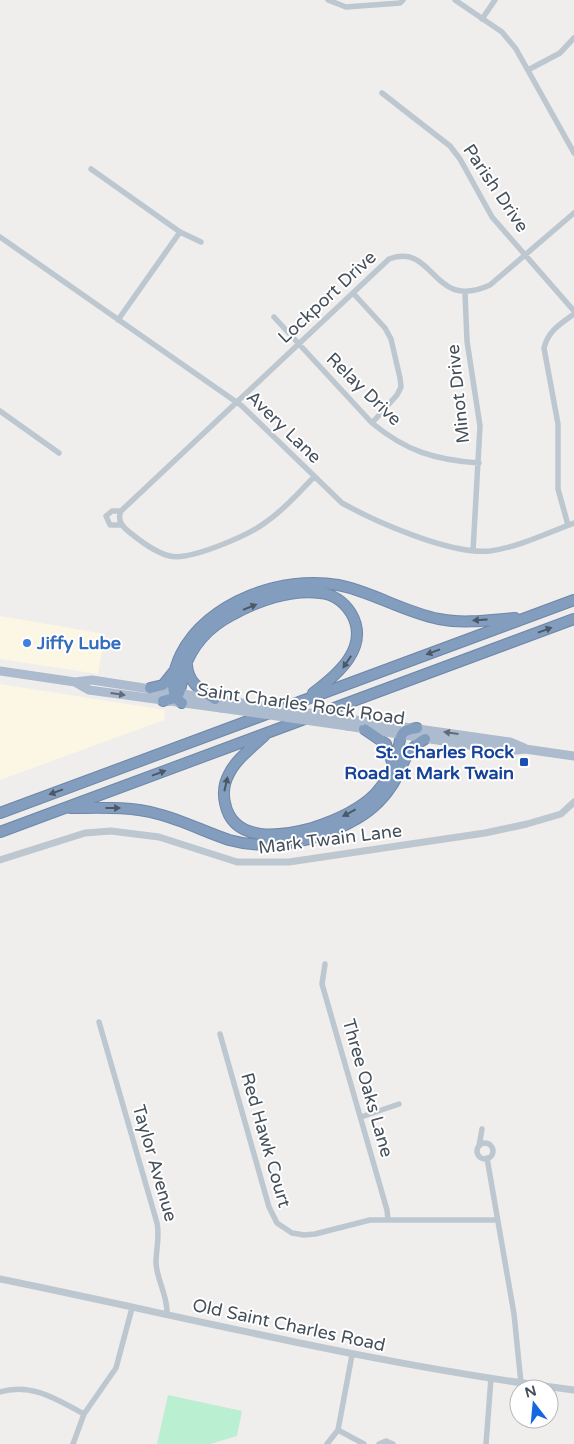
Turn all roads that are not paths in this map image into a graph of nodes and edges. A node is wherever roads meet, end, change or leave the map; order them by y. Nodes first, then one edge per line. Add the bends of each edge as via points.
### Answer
1 (328, 0) edge
2 (403, 0) edge
3 (455, 0) edge
4 (495, 0) edge
5 (482, 19) junction
6 (574, 38) edge
7 (528, 70) junction
8 (382, 93) dead end
9 (574, 153) edge
10 (91, 169) dead end
11 (574, 214) edge
12 (180, 232) junction
13 (0, 237) edge
14 (201, 242) dead end
15 (525, 256) junction
16 (465, 293) junction
17 (353, 294) junction
18 (574, 312) edge
19 (274, 317) dead end
20 (118, 320) junction
21 (297, 343) junction
22 (236, 402) junction
23 (0, 411) edge
24 (372, 423) junction
25 (59, 453) dead end
26 (479, 463) junction
27 (314, 477) junction
28 (121, 511) junction
29 (571, 524) edge
30 (122, 525) junction
31 (473, 551) junction
32 (574, 600) edge
33 (528, 617) junction
34 (574, 619) edge
35 (187, 662) junction
36 (176, 669) junction
37 (0, 671) edge
38 (75, 682) junction
39 (150, 688) junction
40 (177, 696) junction
41 (215, 699) junction
42 (303, 700) junction
43 (163, 701) joint
44 (363, 725) junction
45 (417, 728) joint
46 (403, 732) junction
47 (268, 733) junction
48 (425, 739) junction
49 (524, 749) junction
50 (574, 756) edge
51 (404, 759) junction
52 (393, 766) junction
53 (574, 802) edge
54 (64, 808) junction
55 (0, 813) edge
56 (0, 832) edge
57 (0, 860) edge
58 (325, 964) dead end
59 (99, 1022) dead end
60 (220, 1034) dead end
61 (399, 1104) dead end
62 (361, 1117) junction
63 (487, 1143) junction
64 (479, 1146) junction
65 (487, 1158) junction
66 (388, 1220) junction
67 (497, 1220) junction
68 (0, 1279) edge
69 (132, 1308) junction
70 (166, 1314) junction
71 (352, 1355) junction
72 (491, 1378) junction
73 (521, 1379) edge
74 (509, 1381) edge
75 (559, 1388) edge
76 (574, 1390) edge
77 (0, 1392) edge
78 (84, 1414) junction
79 (338, 1430) junction
80 (73, 1444) edge
81 (327, 1444) edge
82 (364, 1444) edge
83 (378, 1444) edge
84 (393, 1444) edge
85 (486, 1444) edge

1 - 2 street via 346,7 400,3
3 - 5 street
4 - 5 street
5 - 7 street via 502,32
6 - 7 street via 560,54
7 - 9 street
8 - 15 street, Parish Drive via 450,146 492,217
10 - 12 street
11 - 15 street
12 - 14 street
12 - 20 street
13 - 20 street, Avery Lane
15 - 16 street via 490,285
15 - 18 street, Parish Drive
16 - 17 street, Lockport Drive via 451,288 419,260 400,256 389,259
16 - 26 street, Minot Drive via 467,341 480,426
17 - 21 street, Lockport Drive
17 - 24 street via 385,328 400,378 401,387 397,395
18 - 29 street via 553,329 544,348 558,424 558,489
19 - 21 street, Relay Drive
20 - 22 street, Avery Lane
21 - 22 street, Lockport Drive
21 - 24 street, Relay Drive
22 - 27 street, Avery Lane
22 - 28 street, Lockport Drive
23 - 25 street
24 - 26 street, Relay Drive via 389,437 414,450 445,460
26 - 31 street, Minot Drive
27 - 30 street via 266,522 183,557 158,552
27 - 31 street, Avery Lane via 342,503 362,514 425,538
28 - 30 street via 119,519
28 - 30 street, Lockport Drive via 112,510 106,516 110,525
29 - 31 street, Avery Lane via 512,546
32 - 33 highway
33 -> 36 highway via 442,620 340,586 294,585 248,598 208,619 185,646
33 -> 42 highway
47 -> 34 highway
35 - 40 highway
35 - 41 highway via 192,682
35 -> 42 highway via 208,630 232,615 282,596 328,594 342,603 353,617 356,644 342,668
36 - 39 highway via 167,682
36 - 40 highway
37 - 38 main road, Saint Charles Rock Road
38 - 39 main road, Saint Charles Rock Road via 92,680
38 -> 43 main road, Saint Charles Rock Road via 89,690
39 - 40 main road, Saint Charles Rock Road
40 - 41 main road, Saint Charles Rock Road
40 - 43 highway
40 - 44 main road, Saint Charles Rock Road, bridge via 221,708 347,726
41 - 44 main road, Saint Charles Rock Road, bridge
42 -> 55 highway
44 - 46 main road, Saint Charles Rock Road
44 - 52 highway via 386,744
45 - 46 highway
49 -> 45 main road, Saint Charles Rock Road via 510,742
46 - 48 main road, Saint Charles Rock Road
46 - 51 highway
46 - 52 highway
52 -> 47 highway via 374,795 344,815 293,832 267,835 248,832 232,820 226,809 225,784 235,764
54 -> 47 highway
48 - 49 main road, Saint Charles Rock Road via 508,751
48 - 51 highway
49 - 50 main road, Saint Charles Rock Road
54 -> 51 highway via 138,810 244,843 278,844 323,834 364,814 391,787
53 - 57 street, Mark Twain Lane via 561,814 485,833 289,862 237,862 159,837 111,831 85,833
54 - 56 highway
58 - 62 street, Three Oaks Lane via 322,984
59 - 70 street, Taylor Avenue via 157,1223 156,1262 167,1305
60 - 66 street, Red Hawk Court via 273,1219 292,1233 304,1235 370,1220
61 - 62 street
62 - 66 street, Three Oaks Lane
63 - 64 street
63 - 64 street via 482,1129
63 - 65 street via 493,1149
64 - 65 street via 479,1155
65 - 67 street
66 - 67 street
67 - 73 street via 514,1314
68 - 69 street, Old Saint Charles Road
69 - 70 street, Old Saint Charles Road
69 - 78 street via 116,1368
70 - 71 street, Old Saint Charles Road
71 - 72 street, Old Saint Charles Road
71 - 79 street
72 - 74 street, Old Saint Charles Road
72 - 85 street
75 - 76 street, Old Saint Charles Road
77 - 78 street via 38,1391
78 - 80 street
79 - 81 street
79 - 82 street
83 - 84 street via 386,1441

